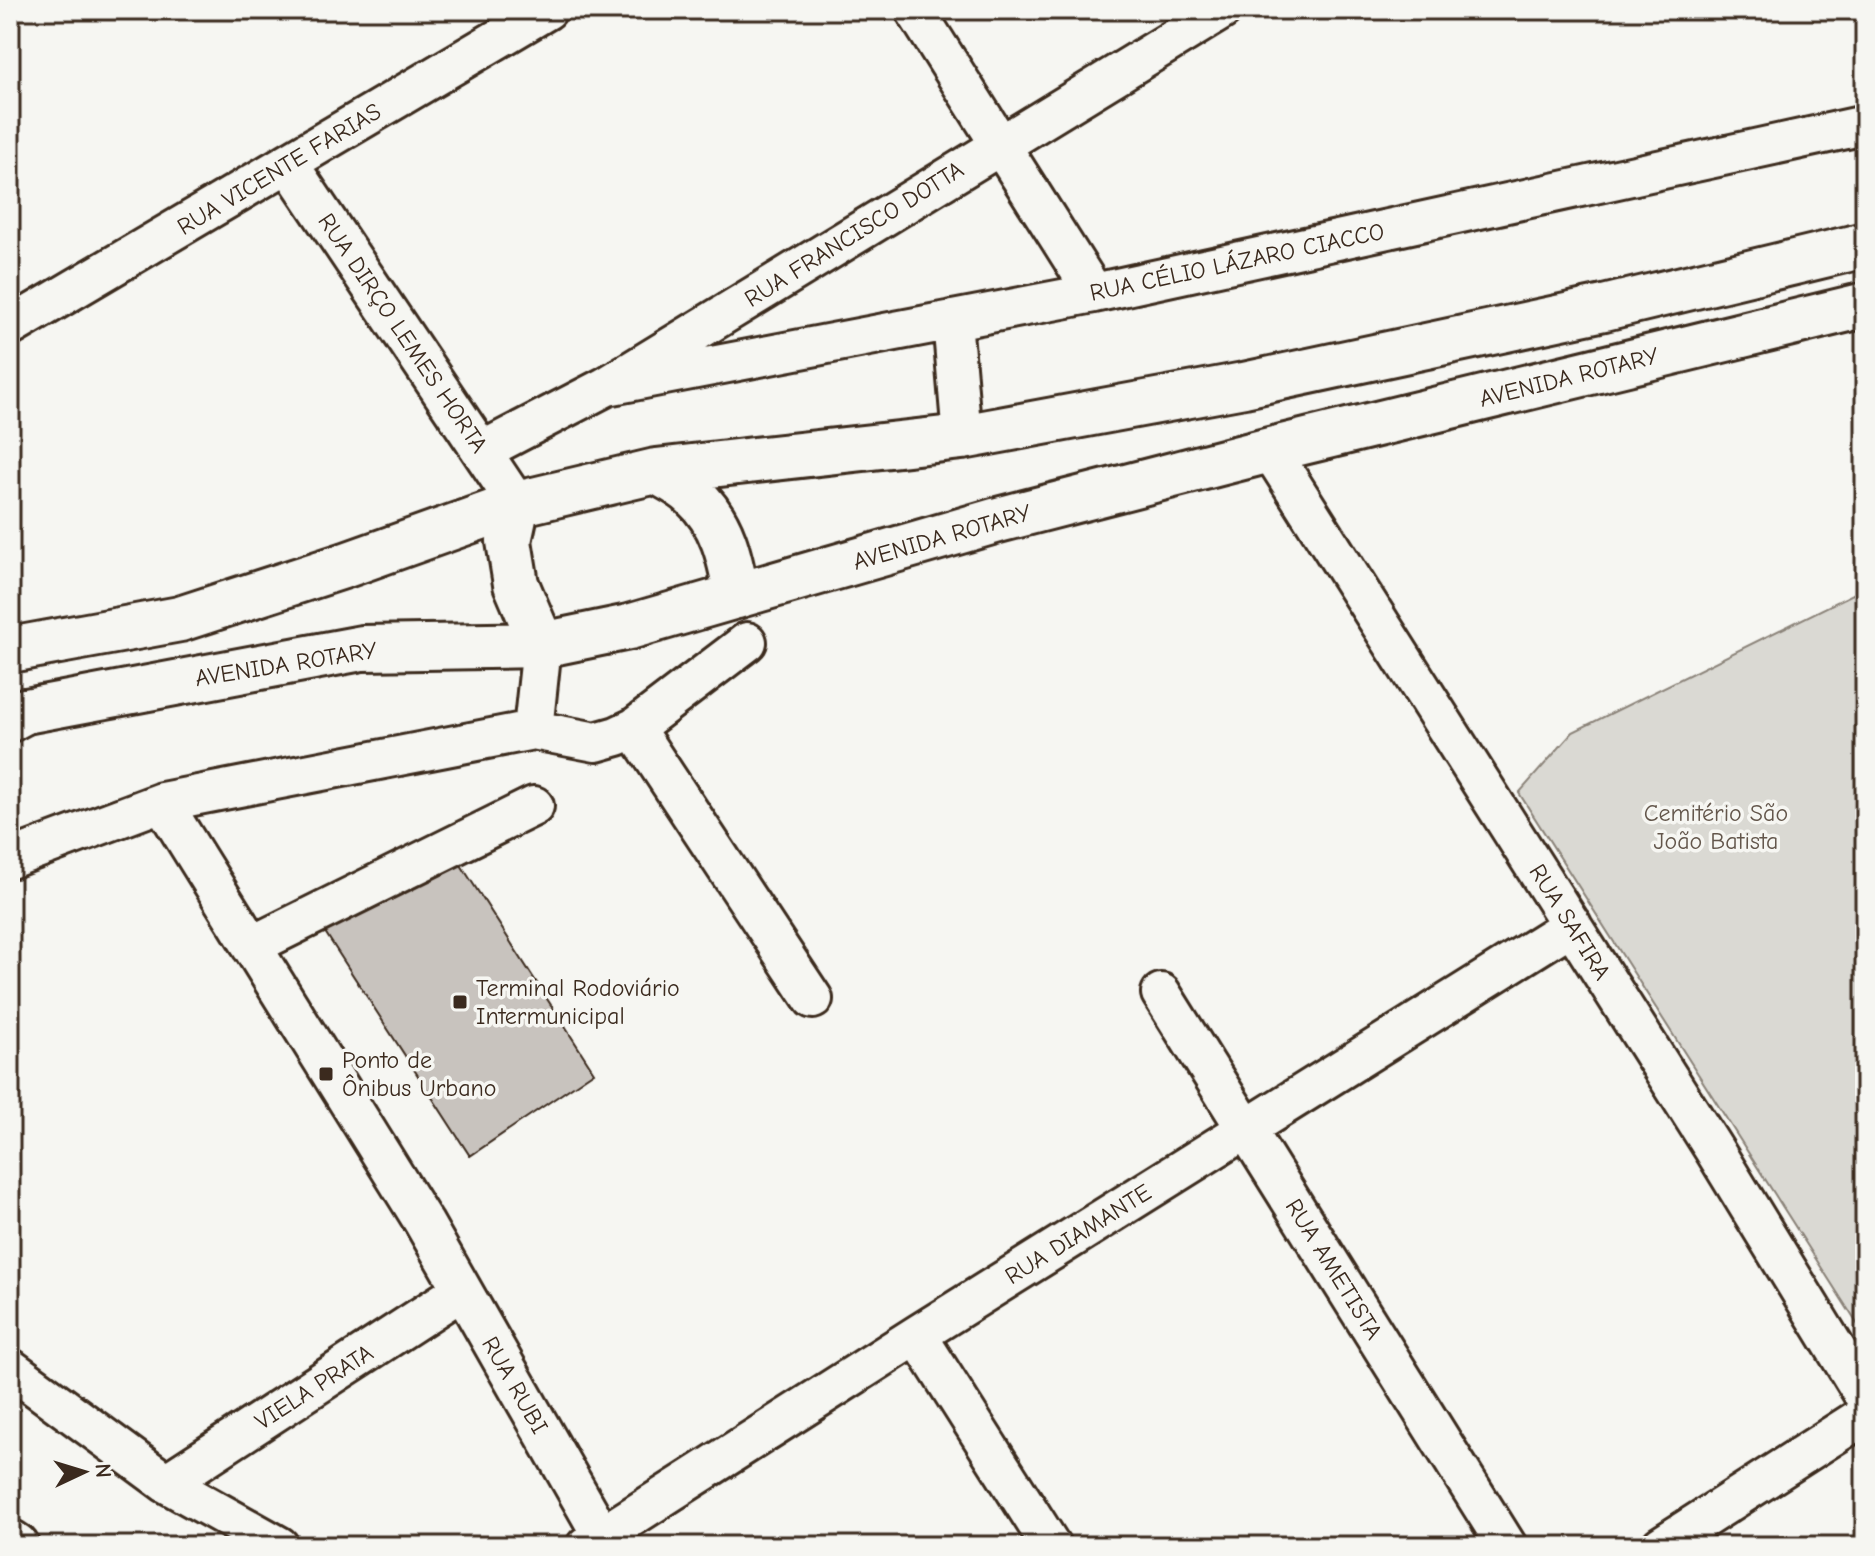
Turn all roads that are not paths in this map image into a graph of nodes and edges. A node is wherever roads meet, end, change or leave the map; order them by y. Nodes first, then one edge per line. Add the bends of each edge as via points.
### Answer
1 (547, 10) edge
2 (915, 10) edge
3 (1222, 10) edge
4 (1865, 125) edge
5 (1001, 144) junction
6 (288, 163) junction
7 (1865, 245) edge
8 (1094, 293) junction
9 (1865, 305) edge
10 (952, 320) junction
11 (10, 327) edge
12 (607, 386) junction
13 (962, 437) junction
14 (1270, 450) junction
15 (482, 451) junction
16 (656, 471) junction
17 (517, 504) junction
18 (737, 596) junction
19 (747, 642) dead end
20 (542, 645) junction
21 (10, 650) edge
22 (15, 715) edge
23 (634, 728) junction
24 (533, 730) junction
25 (162, 802) junction
26 (534, 806) dead end
27 (10, 859) edge
28 (1572, 925) junction
29 (251, 946) junction
30 (1161, 993) dead end
31 (813, 999) dead end
32 (1246, 1129) junction
33 (461, 1291) junction
34 (917, 1335) junction
35 (10, 1368) edge
36 (1865, 1397) edge
37 (1865, 1415) edge
38 (166, 1483) junction
39 (10, 1542) edge
40 (599, 1543) edge
41 (16, 1546) edge
42 (279, 1546) edge
43 (1051, 1546) edge
44 (1507, 1546) edge
45 (1661, 1546) edge

1 - 6 street, RUA VICENTE FARIAS
2 - 5 street
3 - 5 street, RUA FRANCISCO DOTTA
4 - 8 street, RUA CÉLIO LÁZARO CIACCO
5 - 8 street
5 - 12 street, RUA FRANCISCO DOTTA
6 - 11 street, RUA VICENTE FARIAS
6 - 15 street, RUA DIRÇO LEMES HORTA
7 - 13 main road via 1604,308 1244,385
8 - 10 street, RUA CÉLIO LÁZARO CIACCO
9 - 14 main road, AVENIDA ROTARY
10 - 12 street, RUA CÉLIO LÁZARO CIACCO
10 - 13 street
12 - 15 street, RUA FRANCISCO DOTTA
13 - 16 main road
14 - 18 main road, AVENIDA ROTARY via 998,520
14 - 28 street, RUA SAFIRA
15 - 17 street, RUA DIRÇO LEMES HORTA
16 - 17 main road
16 - 18 main road via 692,493 716,522
17 - 20 main road via 509,541 516,584
17 - 21 main road via 180,619
18 - 20 main road, AVENIDA ROTARY
19 - 23 street
20 - 22 main road, AVENIDA ROTARY via 362,648
20 - 24 street
23 - 24 street via 596,742
23 - 31 street
24 - 25 street
25 - 27 street
25 - 29 street, RUA RUBI
26 - 29 street
28 - 32 street, RUA DIAMANTE
28 - 36 street, RUA SAFIRA
29 - 33 street, RUA RUBI
30 - 32 street, RUA AMETISTA
32 - 34 street, RUA DIAMANTE
32 - 44 street, RUA AMETISTA
33 - 38 street, VIELA PRATA
33 - 40 street, RUA RUBI
34 - 40 street, RUA DIAMANTE
34 - 43 street
35 - 38 street
37 - 45 street
38 - 42 street
39 - 41 main road

